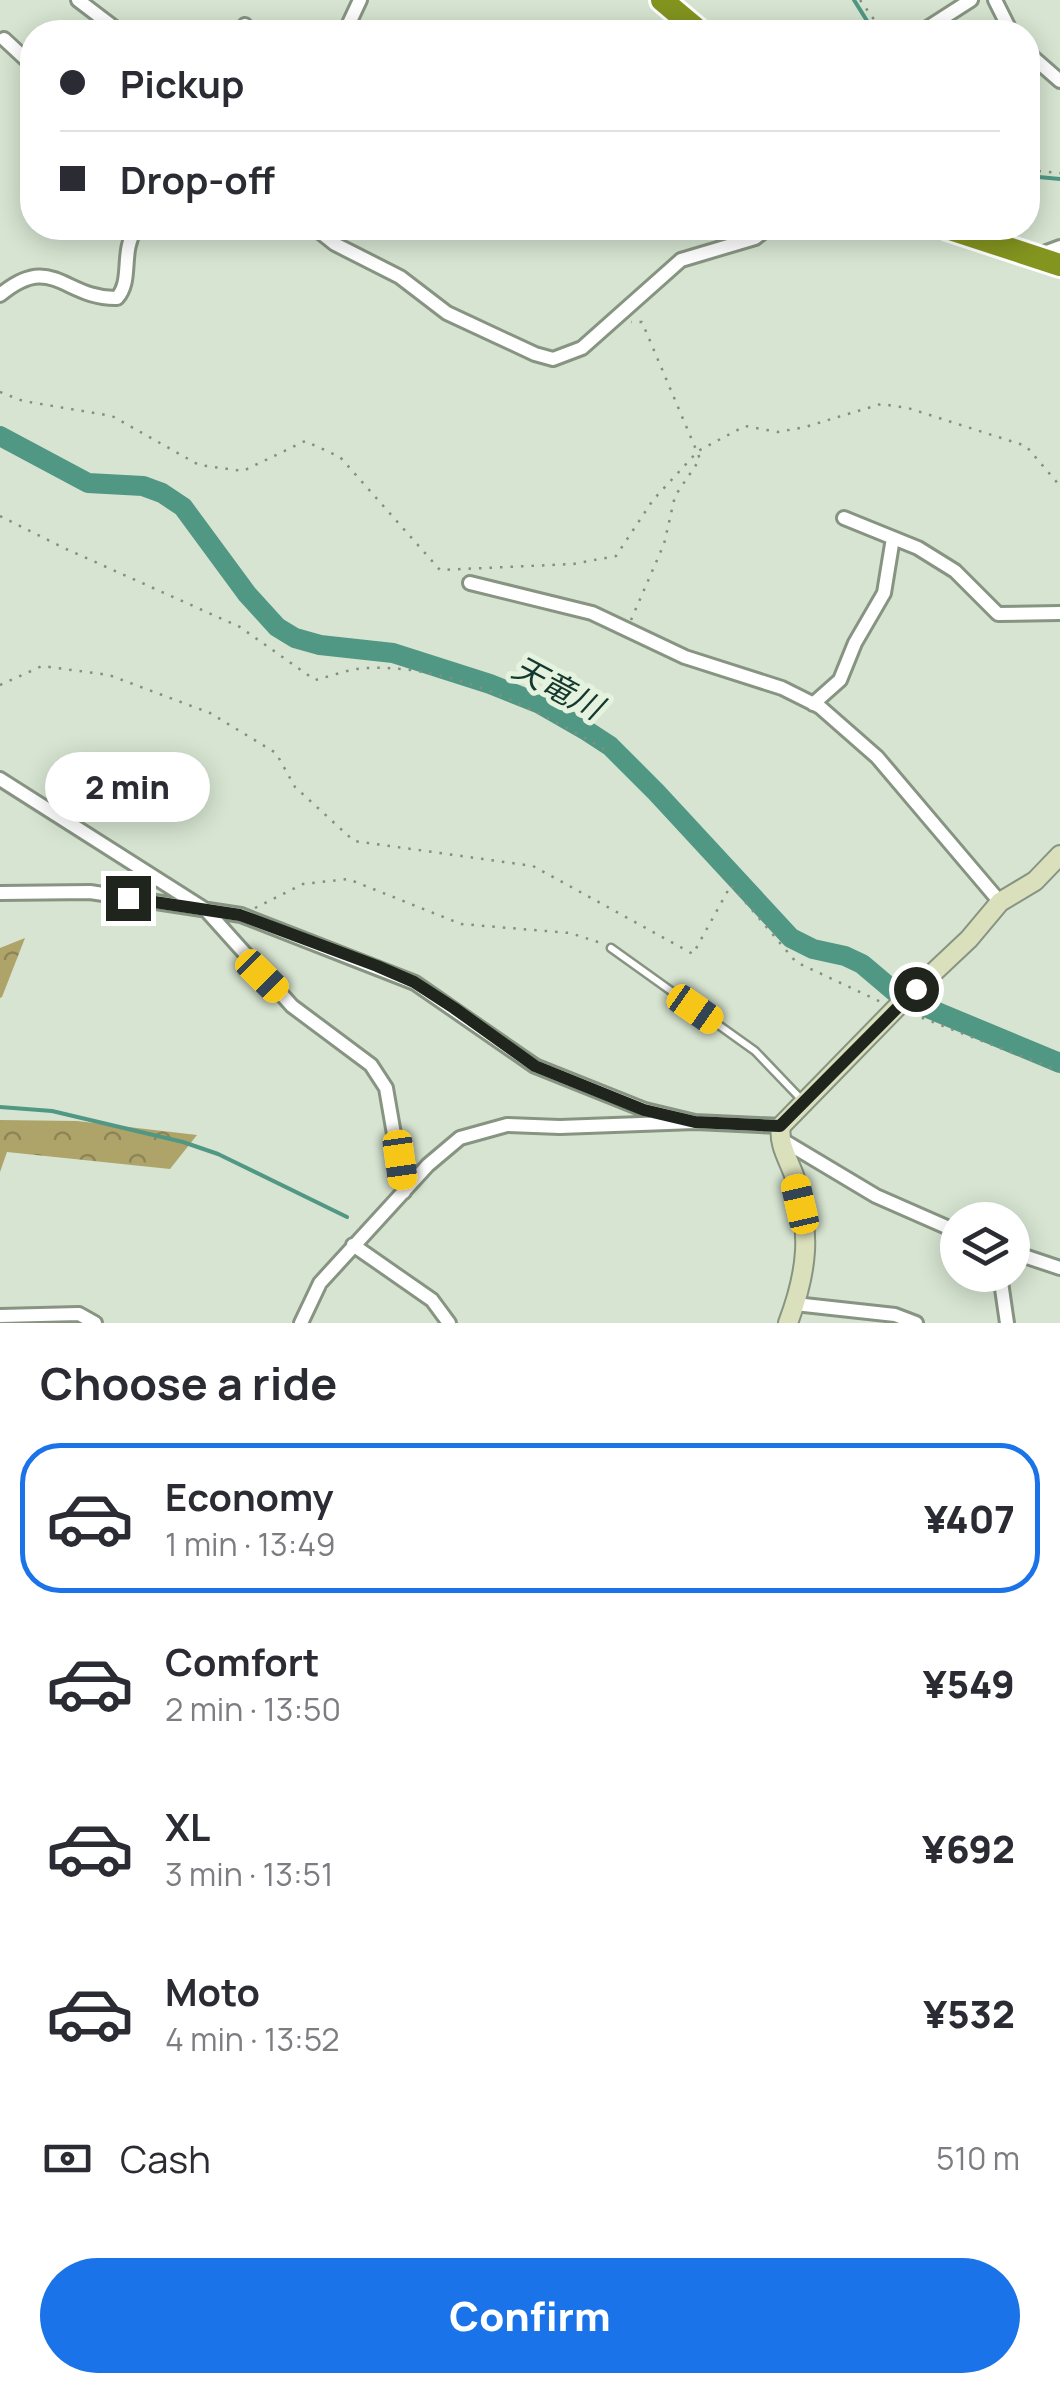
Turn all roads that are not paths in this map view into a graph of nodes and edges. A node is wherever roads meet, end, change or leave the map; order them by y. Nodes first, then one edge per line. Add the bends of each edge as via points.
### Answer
1 (78, 0) edge
2 (662, 0) edge
3 (971, 0) edge
4 (104, 20) edge
5 (686, 20) edge
6 (940, 20) edge
7 (4, 38) dead end
8 (20, 53) edge
9 (130, 240) edge
10 (332, 240) edge
11 (748, 240) edge
12 (985, 240) edge
13 (1060, 246) edge
14 (1036, 256) junction
15 (1060, 265) edge
16 (0, 295) edge
17 (844, 518) dead end
18 (894, 538) junction
19 (470, 584) dead end
20 (1060, 612) edge
21 (813, 704) junction
22 (0, 779) edge
23 (1060, 855) edge
24 (0, 893) edge
25 (1000, 902) junction
26 (206, 910) junction
27 (610, 948) road end
28 (804, 1102) junction
29 (695, 1122) junction
30 (780, 1132) junction
31 (404, 1192) junction
32 (940, 1224) edge
33 (352, 1245) junction
34 (1030, 1258) edge
35 (1060, 1268) edge
36 (1002, 1292) edge
37 (795, 1304) junction
38 (0, 1316) edge
39 (95, 1323) edge
40 (301, 1323) edge
41 (449, 1323) edge
42 (788, 1323) edge
43 (916, 1323) edge
44 (1007, 1323) edge

1 - 4 street
2 - 5 highway
3 - 6 street
7 - 8 street
9 - 16 street via 126,282 116,298 38,275
10 - 11 street via 400,277 447,313 553,358 582,348 681,260
12 - 14 highway
13 - 14 street
14 - 15 highway
17 - 18 street
18 - 20 street via 954,571 998,614
18 - 21 street via 884,593 840,680
19 - 21 street via 592,612
21 - 25 street via 878,757
22 - 26 street
23 - 25 street via 1035,881
24 - 26 street via 90,892
25 - 28 street
26 - 29 street via 240,915 414,982 535,1066 644,1110
26 - 31 street via 292,1006 371,1065 386,1088
27 - 28 lane via 755,1051
28 - 30 street
29 - 30 street
29 - 31 street via 507,1125 460,1138
30 - 32 street via 876,1196
30 - 37 street via 806,1230 806,1266
31 - 33 street
33 - 40 street via 320,1283
33 - 41 street via 432,1300
34 - 35 street
36 - 44 street
37 - 42 street
37 - 43 street
38 - 39 street via 79,1314

